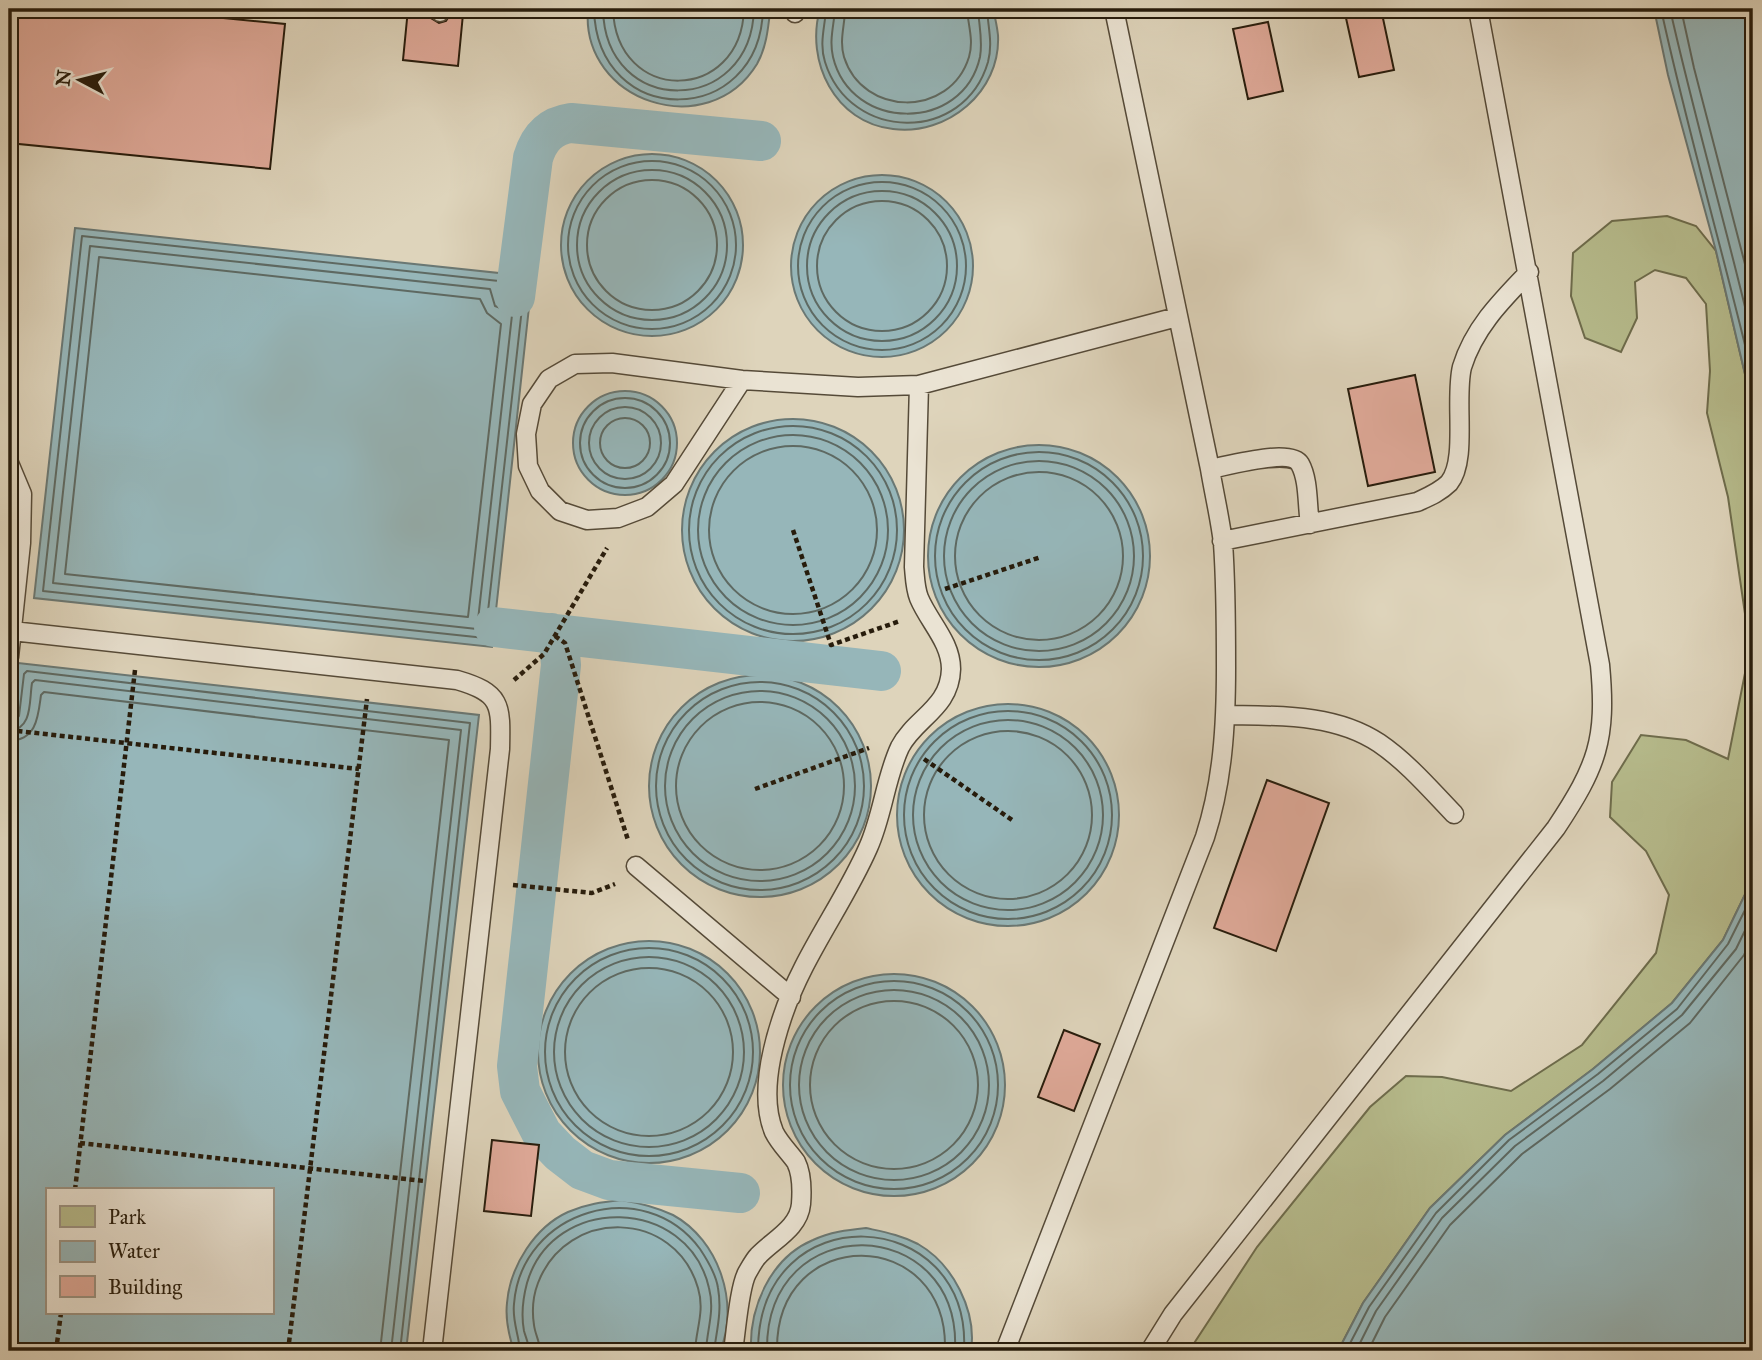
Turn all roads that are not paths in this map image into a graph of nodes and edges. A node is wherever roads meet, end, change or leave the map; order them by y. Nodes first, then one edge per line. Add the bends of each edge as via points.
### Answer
1 (1114, 9) edge
2 (1478, 9) edge
3 (1529, 272) junction
4 (1177, 317) junction
5 (743, 380) junction
6 (919, 385) junction
7 (9, 463) edge
8 (1210, 469) junction
9 (1310, 524) junction
10 (1222, 541) junction
11 (12, 631) junction
12 (9, 657) edge
13 (1226, 715) junction
14 (1454, 814) dead end
15 (640, 870) road end
16 (791, 997) junction
17 (432, 1351) edge
18 (733, 1351) edge
19 (1005, 1351) edge
20 (1150, 1351) edge

1 - 4 lane
2 - 3 lane
3 - 9 lane via 1492,310 1462,369 1457,467 1450,482 1417,502
3 - 20 lane via 1600,665 1602,726 1596,757 1583,788 1556,828 1173,1314
4 - 6 lane
4 - 8 lane
5 - 5 lane via 612,363 575,364 549,379 532,404 526,434 528,466 540,491 560,511 587,520 648,507 674,484
5 - 6 lane via 858,387
6 - 16 lane via 914,566 918,594 948,650 951,670 934,711 902,743 869,847
7 - 11 lane via 22,494
8 - 9 lane via 1291,457 1303,472
8 - 10 lane
9 - 10 lane
10 - 13 lane
11 - 12 lane
11 - 17 lane via 457,680 481,687 494,697 501,719 500,749
13 - 14 lane via 1293,716 1346,727 1379,743
13 - 19 lane via 1216,805 1205,837
15 - 16 lane
16 - 18 lane via 769,1071 769,1105 774,1130 796,1163 802,1184 801,1208 745,1276

